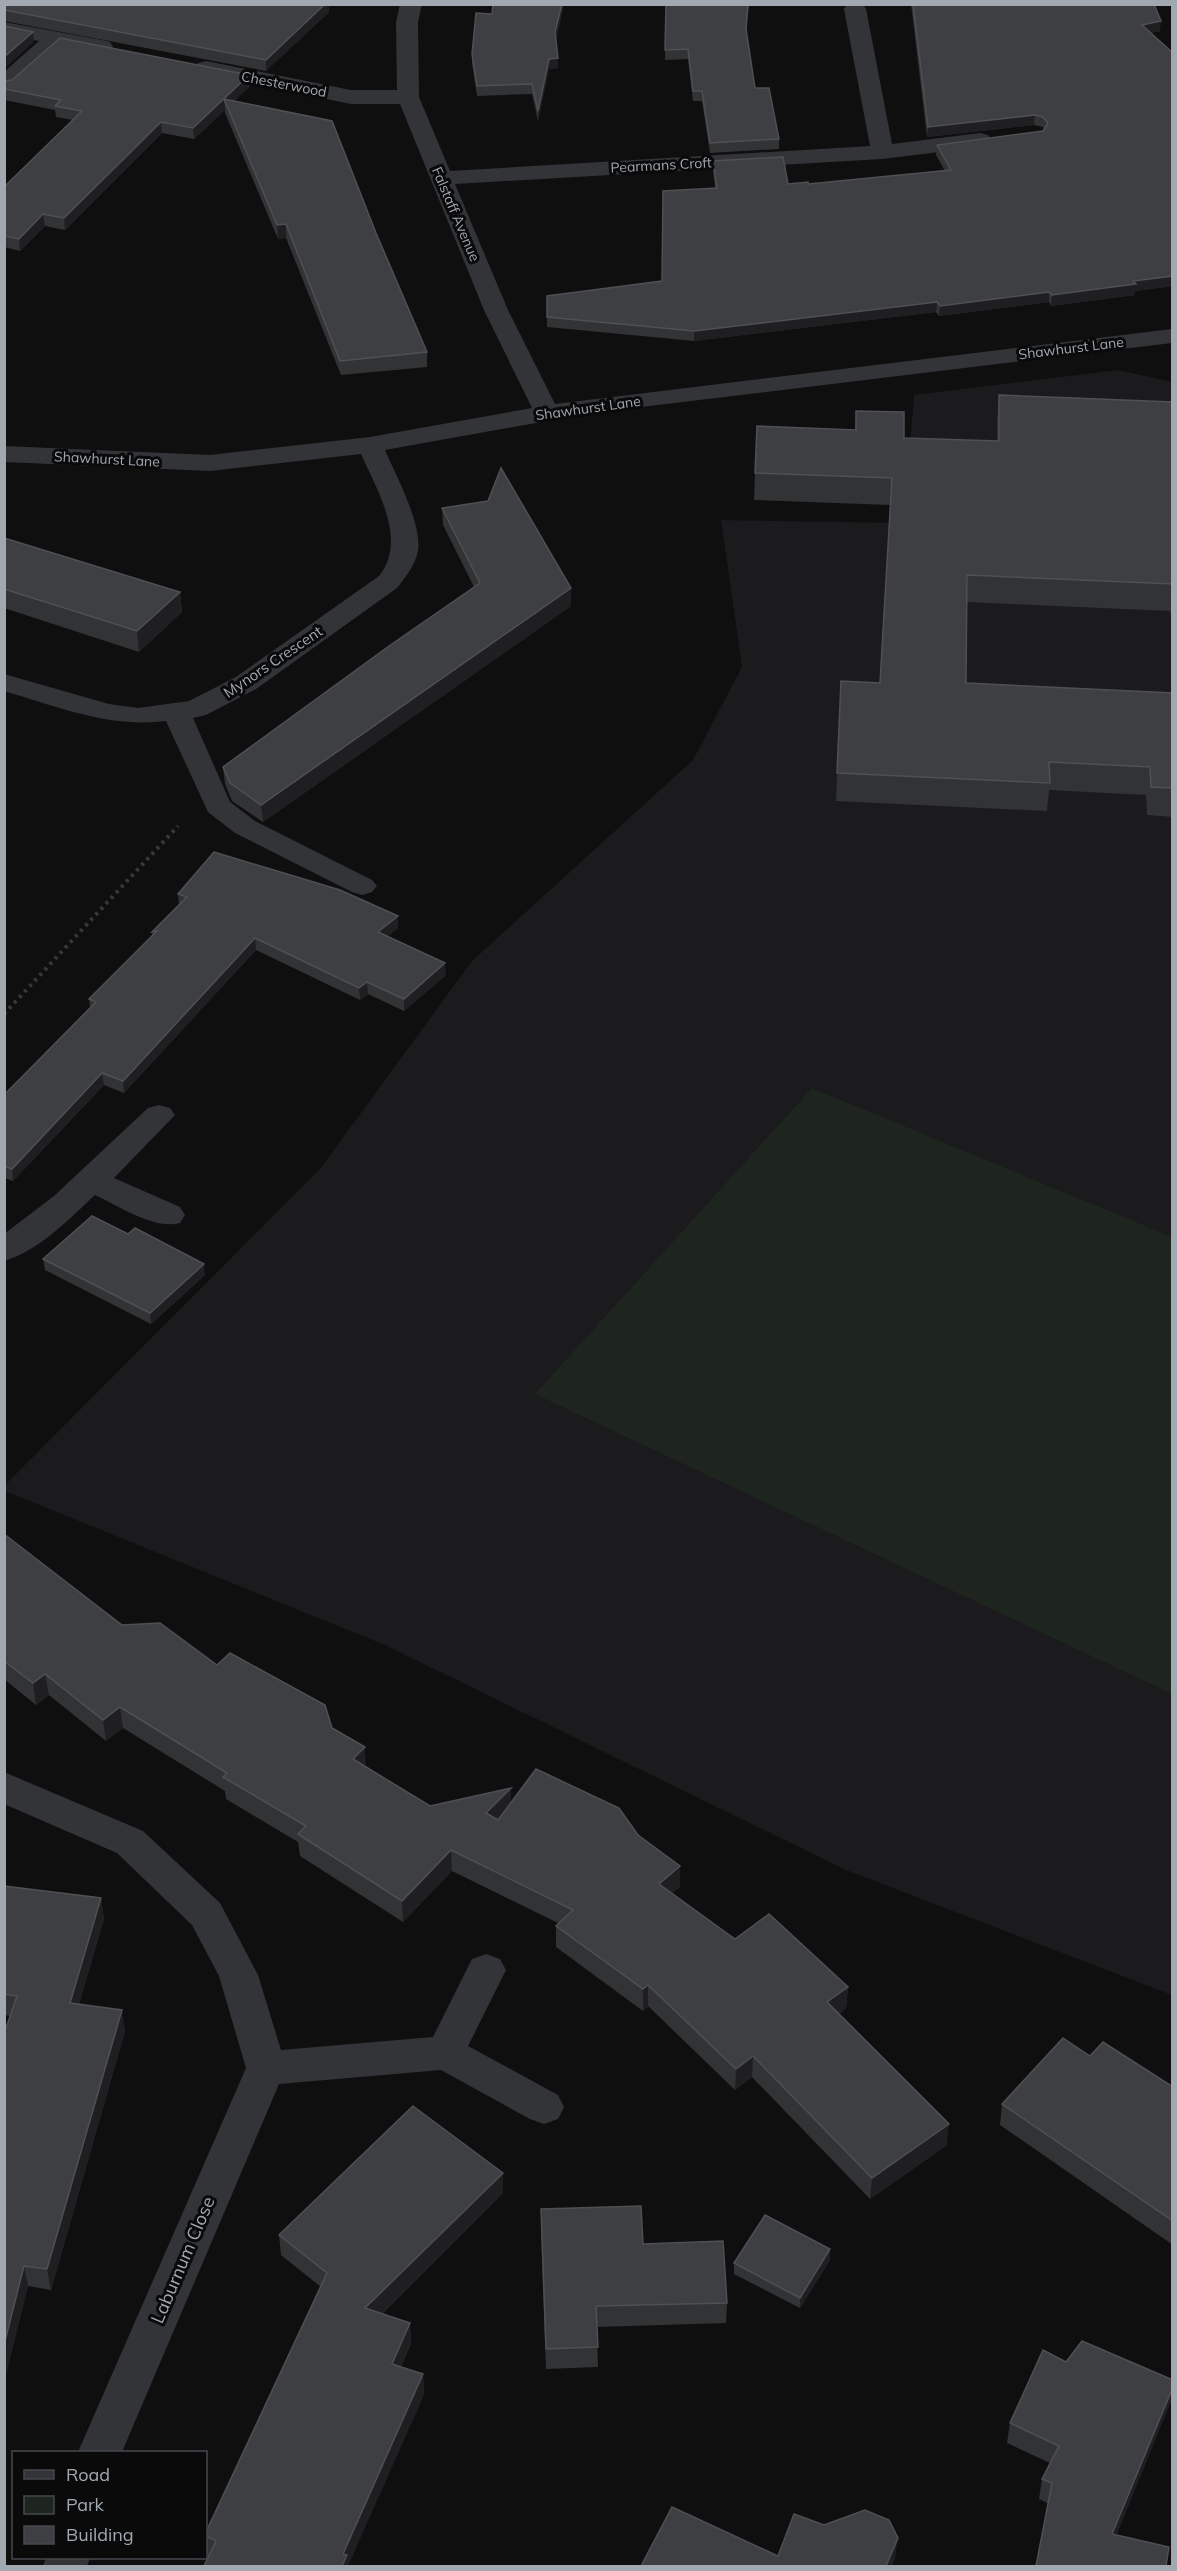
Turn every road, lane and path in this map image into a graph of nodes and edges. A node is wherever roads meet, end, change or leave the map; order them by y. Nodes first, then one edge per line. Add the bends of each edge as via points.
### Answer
1 (411, 4) edge
2 (855, 9) dead end
3 (4, 28) edge
4 (56, 38) junction
5 (123, 51) edge
6 (190, 65) edge
7 (4, 84) edge
8 (408, 97) junction
9 (998, 138) edge
10 (882, 152) junction
11 (440, 178) junction
12 (1173, 336) edge
13 (1127, 342) junction
14 (1173, 360) edge
15 (547, 413) junction
16 (370, 445) junction
17 (4, 454) edge
18 (4, 682) edge
19 (176, 712) junction
20 (179, 824) dead end
21 (362, 886) dead end
22 (4, 1014) edge
23 (159, 1114) dead end
24 (91, 1181) junction
25 (168, 1215) dead end
26 (4, 1250) edge
27 (4, 1787) edge
28 (486, 1970) dead end
29 (445, 2053) junction
30 (266, 2068) junction
31 (544, 2107) dead end
32 (100, 2451) edge

1 - 8 street, Falstaff Avenue via 407,22
2 - 10 street
3 - 4 street
4 - 5 street
4 - 7 street
6 - 8 street, Chesterwood via 351,97
8 - 11 street, Falstaff Avenue
9 - 10 street, Pearmans Croft
10 - 11 street, Pearmans Croft
11 - 15 street, Falstaff Avenue via 496,310
12 - 13 street, Shawhurst Lane
13 - 14 street
13 - 15 street, Shawhurst Lane
15 - 16 street, Shawhurst Lane
16 - 17 street, Shawhurst Lane via 210,463
16 - 19 street, Mynors Crescent via 406,547 400,566 388,582 246,683 213,702
18 - 19 street, Mynors Crescent via 106,712 138,716
19 - 21 street via 218,806 245,827
20 - 22 path
23 - 24 street
24 - 25 street
24 - 26 street
27 - 30 street via 130,1842 206,1914 238,1975
28 - 29 street
29 - 30 street
29 - 31 street
30 - 32 street, Laburnum Close

